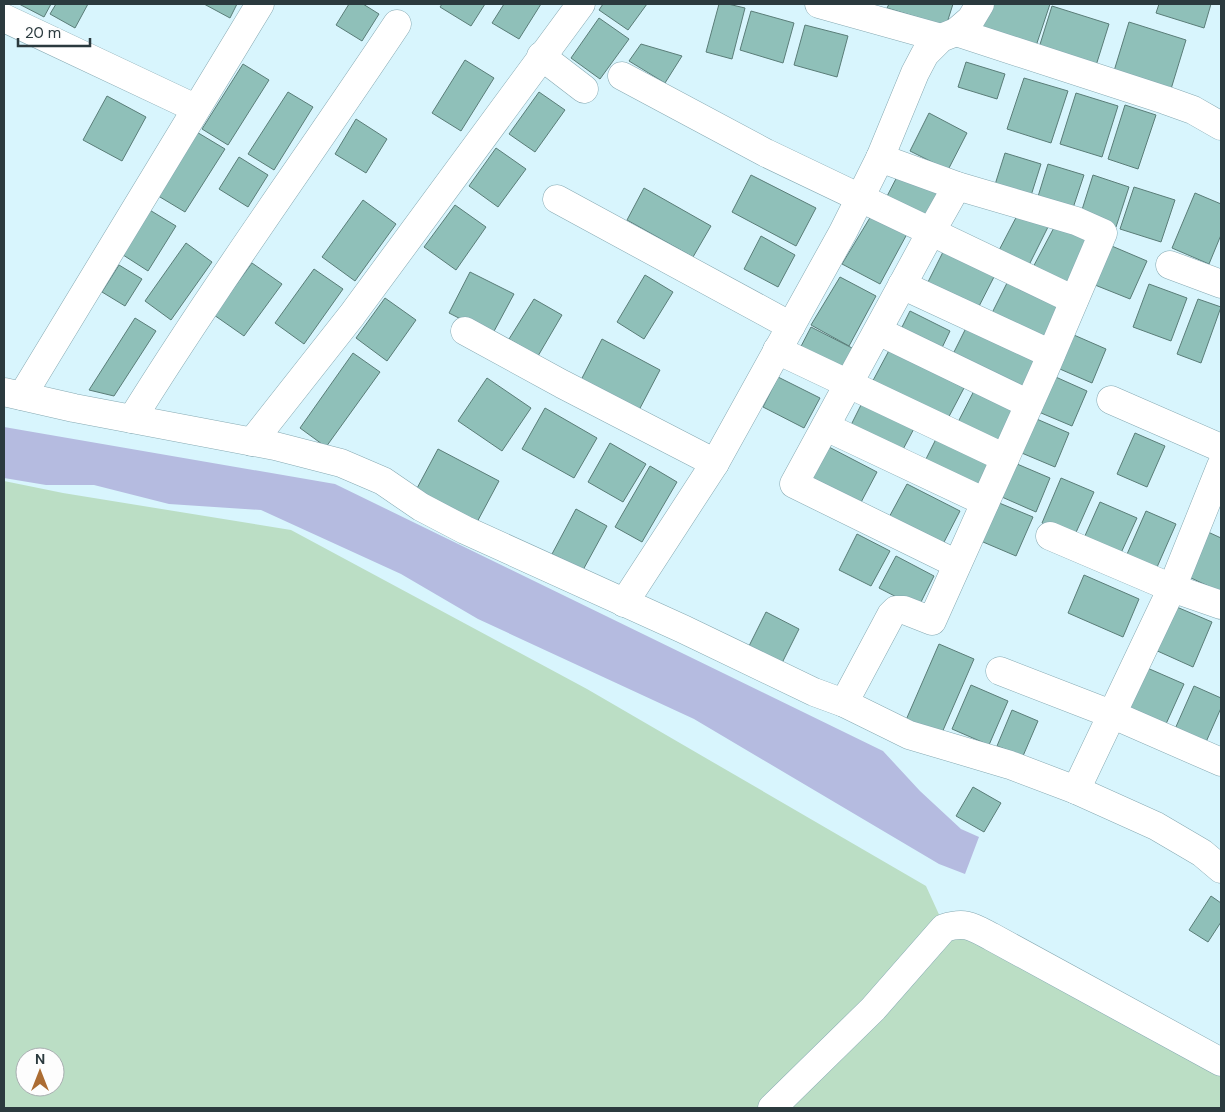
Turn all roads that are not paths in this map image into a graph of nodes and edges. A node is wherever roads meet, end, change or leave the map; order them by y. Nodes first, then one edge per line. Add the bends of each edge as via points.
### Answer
1 (260, 4) edge
2 (581, 4) edge
3 (818, 4) edge
4 (980, 4) edge
5 (4, 18) edge
6 (397, 24) dead end
7 (948, 35) junction
8 (541, 56) junction
9 (622, 76) dead end
10 (584, 89) dead end
11 (195, 108) junction
12 (1221, 126) edge
13 (880, 158) junction
14 (957, 186) junction
15 (557, 199) dead end
16 (860, 199) junction
17 (930, 232) junction
18 (1170, 264) dead end
19 (1221, 284) edge
20 (902, 285) junction
21 (1074, 300) junction
22 (791, 326) junction
23 (878, 331) junction
24 (465, 332) dead end
25 (778, 350) junction
26 (1051, 354) junction
27 (849, 384) junction
28 (13, 394) edge
29 (1111, 400) dead end
30 (1029, 404) junction
31 (132, 419) junction
32 (826, 427) junction
33 (252, 442) junction
34 (1221, 448) edge
35 (1005, 458) junction
36 (715, 463) junction
37 (1221, 466) edge
38 (985, 502) junction
39 (1050, 536) dead end
40 (957, 564) junction
41 (1172, 588) junction
42 (624, 603) junction
43 (1221, 606) edge
44 (1000, 671) dead end
45 (844, 704) junction
46 (1111, 714) junction
47 (1221, 762) edge
48 (1076, 790) junction
49 (1221, 869) edge
50 (1221, 1062) edge
51 (772, 1108) edge

1 - 11 street
2 - 8 street
3 - 7 street
4 - 7 street via 971,19
5 - 11 street
6 - 31 street
7 - 12 street via 1165,100 1193,110
7 - 13 street via 925,54 915,72
8 - 10 street
8 - 33 street via 352,315
9 - 16 street via 766,154
11 - 28 street
13 - 14 street
13 - 16 street
14 - 17 street
14 - 21 street via 1076,221 1103,233
15 - 22 street
16 - 17 street
16 - 22 street
17 - 20 street
17 - 21 street
18 - 19 street
20 - 23 street
20 - 26 street
21 - 26 street
22 - 25 street
23 - 27 street
23 - 30 street
24 - 36 street
25 - 27 street
25 - 36 street
26 - 30 street
27 - 32 street
27 - 35 street
28 - 31 street
29 - 34 street
30 - 35 street
31 - 33 street
32 - 38 street
32 - 40 street via 794,484
33 - 42 street via 341,463 383,481 421,507 465,530
35 - 38 street
36 - 42 street
37 - 41 street
38 - 40 street
39 - 41 street
40 - 45 street via 932,621 904,610 896,610 891,615
41 - 43 street
41 - 46 street
42 - 45 street
44 - 46 street
45 - 48 street via 909,735 1010,765
46 - 47 street
46 - 48 street
48 - 49 street via 1156,826 1202,853
50 - 51 street via 992,937 958,924 944,928 873,1008

